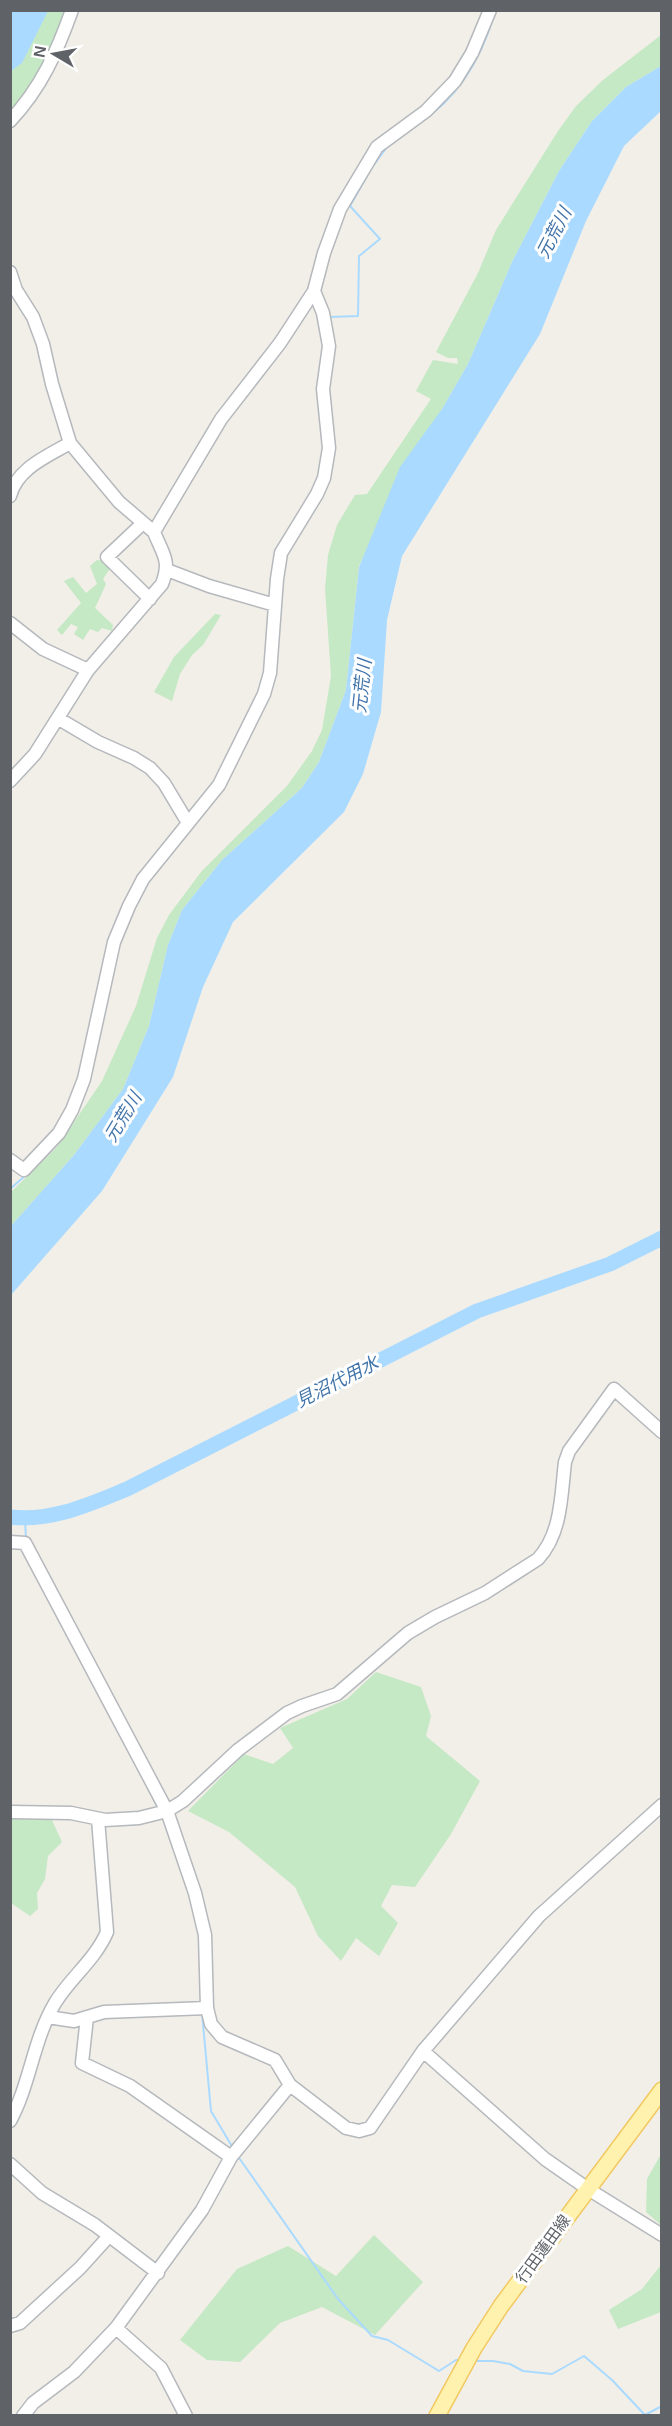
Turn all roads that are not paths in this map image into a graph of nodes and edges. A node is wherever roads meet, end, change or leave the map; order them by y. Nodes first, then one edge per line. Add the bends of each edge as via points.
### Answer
1 (72, 10) edge
2 (490, 10) edge
3 (10, 121) edge
4 (10, 273) edge
5 (314, 291) junction
6 (70, 443) junction
7 (10, 496) edge
8 (143, 523) junction
9 (154, 532) junction
10 (168, 570) junction
11 (150, 599) junction
12 (275, 605) junction
13 (10, 623) edge
14 (88, 670) junction
15 (59, 719) junction
16 (10, 781) edge
17 (188, 822) junction
18 (10, 1160) edge
19 (662, 1432) edge
20 (10, 1542) edge
21 (662, 1805) edge
22 (167, 1811) junction
23 (10, 1812) edge
24 (98, 1819) junction
25 (207, 2008) junction
26 (48, 2017) junction
27 (87, 2017) junction
28 (423, 2051) junction
29 (290, 2085) junction
30 (662, 2090) edge
31 (10, 2121) edge
32 (231, 2157) junction
33 (10, 2164) edge
34 (588, 2189) junction
35 (662, 2235) edge
36 (109, 2236) junction
37 (158, 2273) junction
38 (10, 2326) edge
39 (116, 2328) junction
40 (23, 2415) edge
41 (186, 2415) edge
42 (437, 2415) edge

1 - 3 street via 39,86
2 - 5 street via 455,81 426,111 377,147 367,162 340,209
4 - 6 street via 43,344
5 - 9 street via 280,343 220,419
5 - 12 street via 323,312 329,346 323,389 328,448 317,495 281,552
6 - 7 street via 28,468
6 - 8 street via 119,502
8 - 9 street
8 - 11 street via 107,557
9 - 10 street
10 - 11 street
10 - 12 street
11 - 14 street
12 - 17 street via 270,673 264,694 219,785
13 - 14 street via 42,649
14 - 15 street
15 - 16 street
15 - 17 street via 150,768
17 - 18 street via 143,879 114,942 84,1078 72,1110 51,1142 24,1170
19 - 22 street via 615,1389 569,1451 554,1534 538,1559 485,1593 408,1633 337,1694 287,1713
20 - 22 street via 25,1544
21 - 28 street via 539,1916
22 - 24 street via 140,1818
22 - 25 street via 205,1935
23 - 24 street via 71,1813
24 - 26 street via 107,1932 100,1949
25 - 27 street via 104,2012
25 - 29 street via 211,2024 222,2037 270,2056
26 - 27 street via 74,2021
26 - 31 street
27 - 32 street via 82,2063 130,2086
28 - 29 street via 370,2128 359,2131 346,2128
28 - 34 street via 545,2158
29 - 32 street
30 - 34 main road, 行田蓮田線
32 - 37 street via 202,2210
33 - 36 street via 42,2193
34 - 35 street
34 - 42 main road, 行田蓮田線 via 501,2306
36 - 37 street
36 - 38 street via 20,2323
37 - 39 street
39 - 40 street via 74,2372
39 - 41 street via 161,2368

